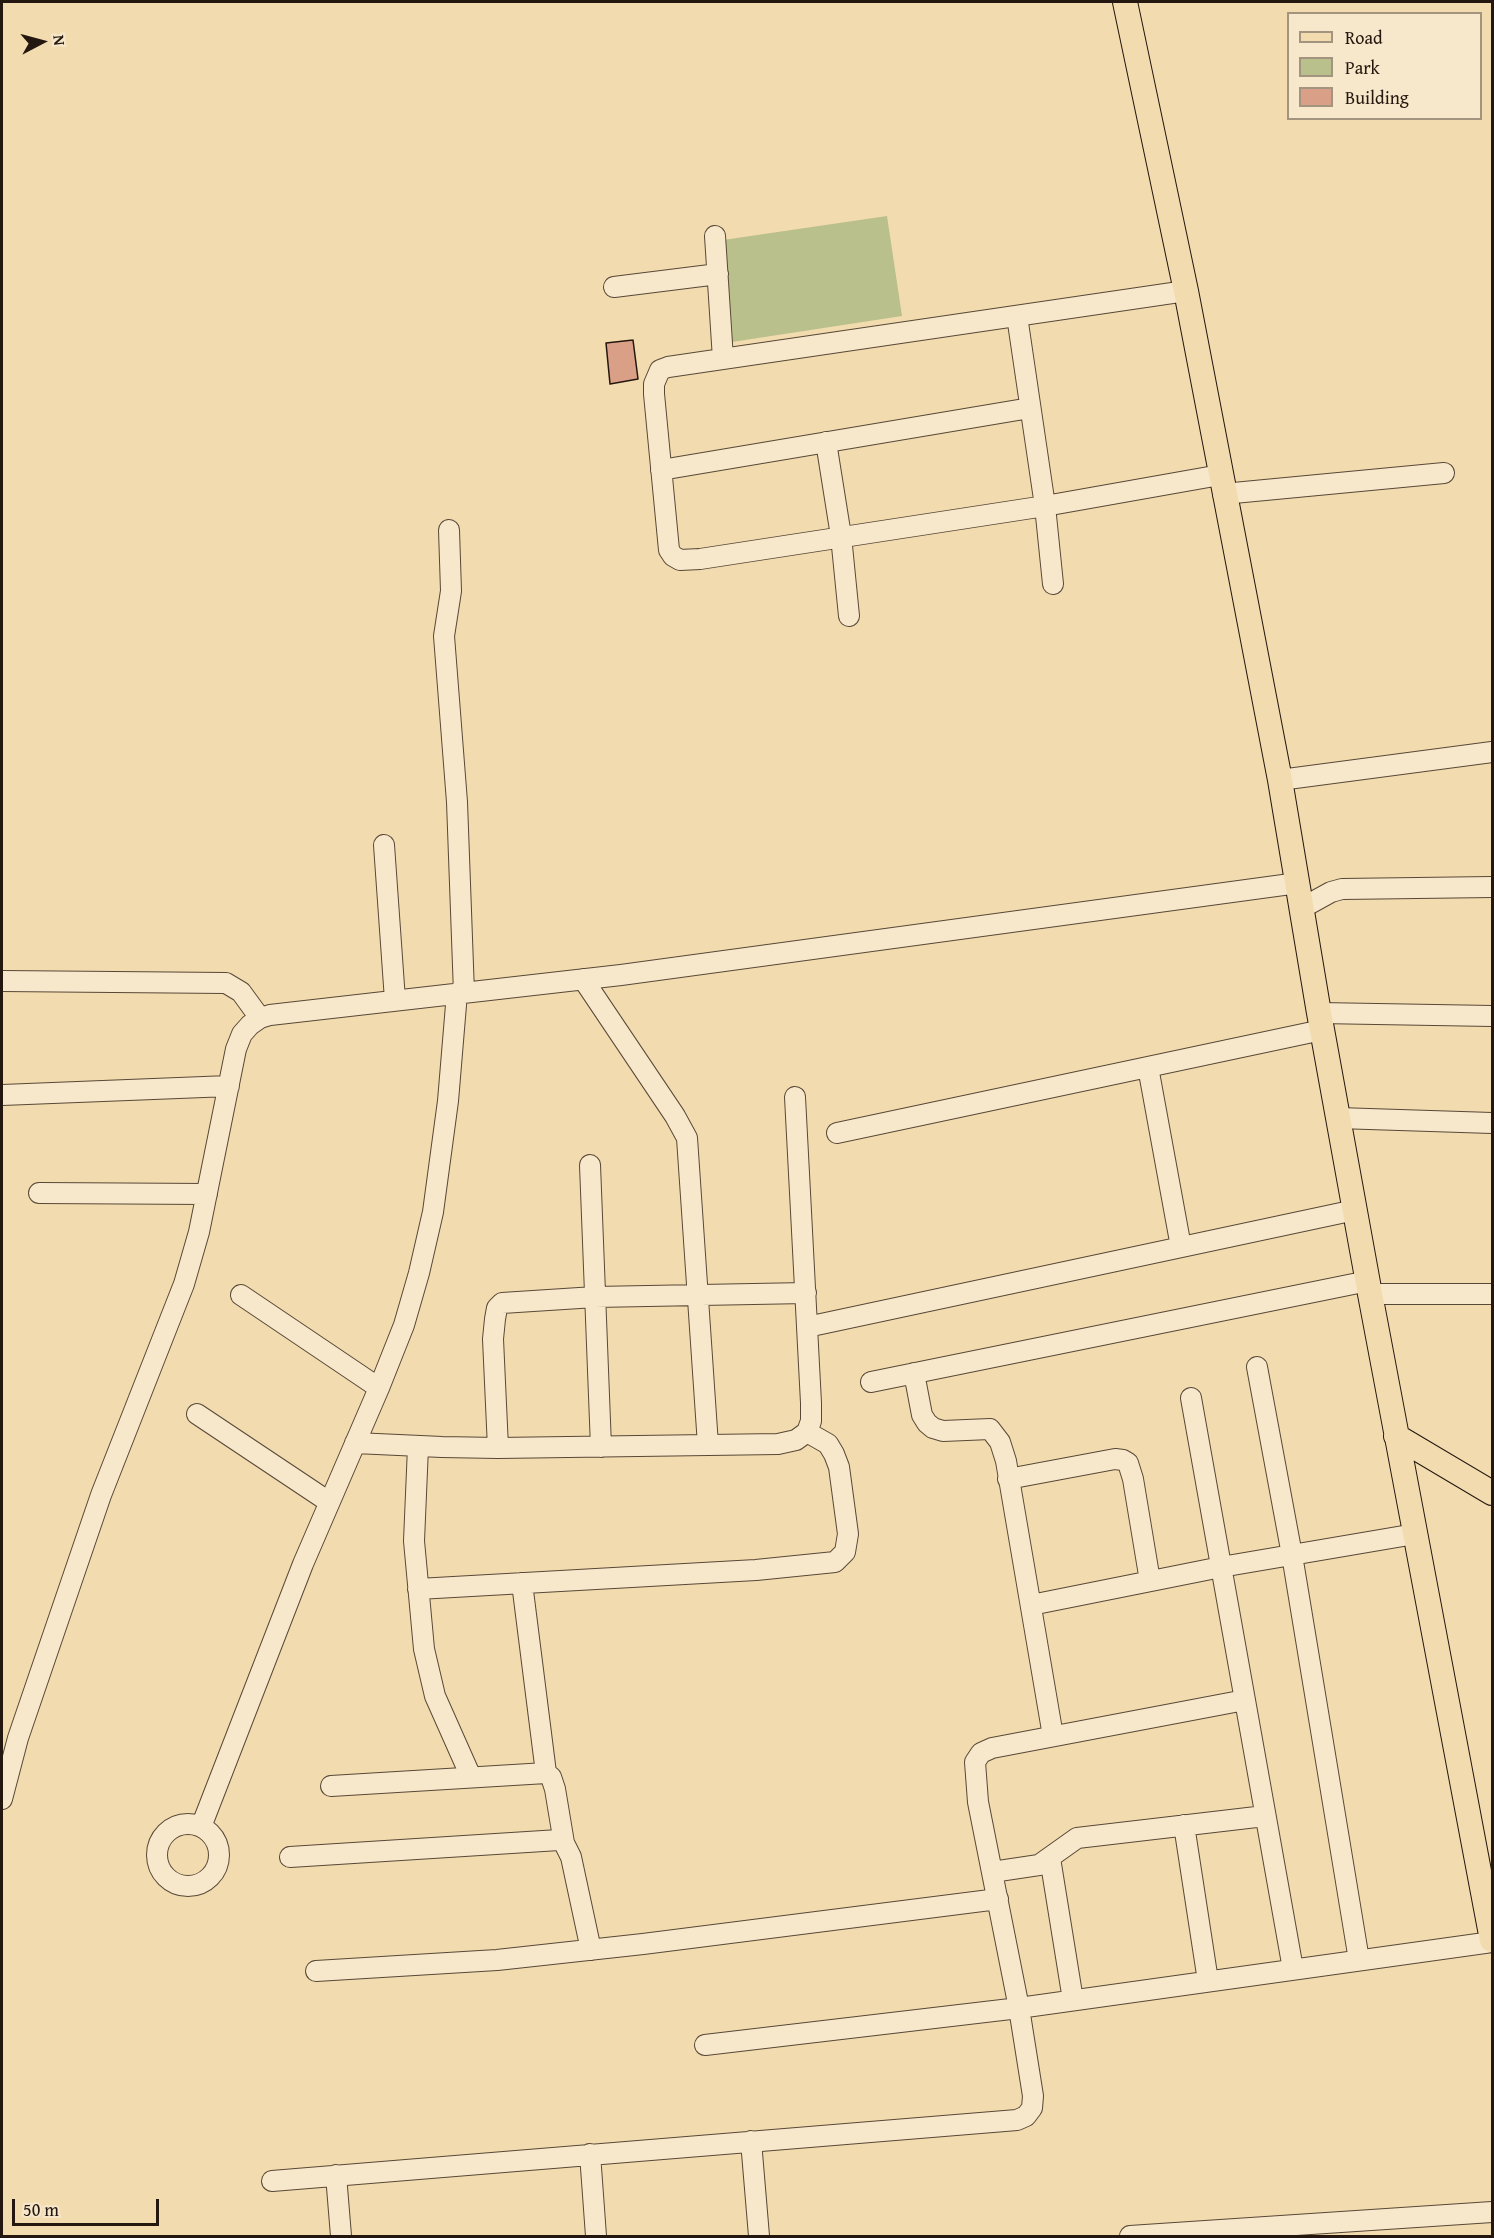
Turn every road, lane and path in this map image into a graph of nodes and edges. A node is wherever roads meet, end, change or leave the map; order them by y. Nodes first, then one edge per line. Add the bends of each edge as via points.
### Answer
1 (1125, 2) edge
2 (715, 236) dead end
3 (718, 274) junction
4 (614, 287) dead end
5 (1186, 291) junction
6 (1017, 315) junction
7 (723, 359) junction
8 (1030, 408) junction
9 (826, 442) junction
10 (661, 470) junction
11 (1444, 473) dead end
12 (1222, 485) junction
13 (1045, 506) junction
14 (449, 530) dead end
15 (841, 536) junction
16 (1053, 584) dead end
17 (849, 616) dead end
18 (1492, 752) edge
19 (1280, 780) junction
20 (384, 845) dead end
21 (1298, 883) junction
22 (1492, 887) edge
23 (1302, 908) junction
24 (583, 979) junction
25 (2, 981) edge
26 (461, 993) junction
27 (395, 1000) junction
28 (1492, 1016) edge
29 (260, 1018) junction
30 (1320, 1022) junction
31 (1148, 1067) junction
32 (229, 1086) junction
33 (2, 1095) edge
34 (795, 1097) dead end
35 (1338, 1118) junction
36 (1492, 1123) edge
37 (837, 1133) dead end
38 (590, 1164) dead end
39 (39, 1193) dead end
40 (207, 1194) junction
41 (1355, 1210) junction
42 (1181, 1247) junction
43 (1369, 1288) junction
44 (806, 1293) junction
45 (697, 1294) junction
46 (1492, 1294) edge
47 (241, 1295) dead end
48 (595, 1297) junction
49 (807, 1327) junction
50 (1257, 1367) dead end
51 (914, 1373) junction
52 (871, 1382) dead end
53 (379, 1388) junction
54 (1191, 1398) dead end
55 (197, 1414) dead end
56 (807, 1432) junction
57 (1396, 1436) junction
58 (355, 1443) junction
59 (708, 1445) junction
60 (418, 1447) junction
61 (601, 1447) junction
62 (498, 1448) junction
63 (1008, 1479) junction
64 (1492, 1493) edge
65 (330, 1502) junction
66 (1415, 1534) junction
67 (1292, 1555) junction
68 (1221, 1567) junction
69 (1150, 1581) junction
70 (522, 1583) junction
71 (418, 1589) junction
72 (1030, 1605) junction
73 (1245, 1700) junction
74 (1053, 1736) junction
75 (546, 1773) junction
76 (471, 1777) junction
77 (331, 1786) dead end
78 (2, 1799) edge
79 (1266, 1816) junction
80 (1184, 1825) junction
81 (201, 1827) dead end
82 (564, 1843) junction
83 (290, 1857) dead end
84 (1050, 1858) junction
85 (992, 1872) junction
86 (998, 1899) junction
87 (1492, 1941) edge
88 (591, 1950) junction
89 (1359, 1960) junction
90 (1293, 1970) junction
91 (316, 1971) dead end
92 (1208, 1982) junction
93 (1073, 2000) junction
94 (1019, 2008) junction
95 (705, 2045) dead end
96 (751, 2141) junction
97 (590, 2154) junction
98 (336, 2175) junction
99 (272, 2181) dead end
100 (1492, 2212) edge
101 (340, 2236) edge
102 (596, 2236) edge
103 (759, 2236) edge
104 (1130, 2236) edge

1 - 5 main road
2 - 3 street
3 - 4 street
3 - 7 street
5 - 6 street
5 - 12 main road
6 - 7 street
6 - 8 street
7 - 10 street via 668,367 656,375
8 - 9 street
8 - 13 street
9 - 10 street
9 - 15 street
10 - 15 street via 669,550 680,560
11 - 12 street
12 - 13 street
12 - 19 main road
13 - 15 street
13 - 16 street
14 - 26 street via 451,591 444,636 455,775
15 - 17 street
18 - 19 street
19 - 21 main road
20 - 27 street
21 - 23 main road
21 - 24 street
22 - 23 street via 1342,889
23 - 30 main road
24 - 26 street
24 - 45 street via 687,1138
25 - 29 street via 226,983 240,992
26 - 27 street
26 - 53 street via 433,1212 404,1325
27 - 29 street
28 - 30 street
29 - 32 street via 242,1034
30 - 31 street
30 - 35 main road
31 - 37 street
31 - 42 street
32 - 33 street
32 - 40 street
34 - 44 street
35 - 36 street
35 - 41 main road
38 - 48 street
39 - 40 street
40 - 78 street via 184,1284 101,1495 18,1738
41 - 42 street
41 - 43 main road
42 - 49 street
43 - 46 street
43 - 51 street
43 - 57 main road
44 - 45 street
44 - 49 street
45 - 48 street
45 - 59 street
47 - 53 street
48 - 61 street
48 - 62 street via 512,1301 497,1308 493,1339
49 - 56 street via 811,1403
50 - 67 street
51 - 52 street
51 - 63 street via 927,1423 943,1431 990,1429 1000,1442
53 - 58 street
54 - 68 street
55 - 65 street
56 - 59 street via 796,1440 778,1444
56 - 70 street via 828,1444 839,1467 848,1533 845,1552 835,1562
57 - 64 main road
57 - 66 main road
58 - 60 street
58 - 65 street
59 - 61 street
60 - 62 street
60 - 71 street via 414,1541
61 - 62 street
63 - 69 street via 1115,1459 1128,1463
63 - 72 street
65 - 81 street
66 - 67 street
66 - 87 main road
67 - 68 street
67 - 89 street
68 - 69 street
68 - 73 street
69 - 72 street
70 - 71 street
70 - 75 street
71 - 76 street via 430,1679
72 - 74 street
73 - 74 street
73 - 79 street
74 - 85 street via 993,1748 981,1753 975,1762 978,1802
75 - 76 street
75 - 82 street via 555,1789
76 - 77 street
79 - 80 street
79 - 90 street
80 - 84 street via 1077,1838
80 - 92 street
82 - 83 street via 552,1839
82 - 88 street via 571,1857
84 - 85 street via 1040,1865
84 - 93 street
85 - 86 street
86 - 88 street
86 - 94 street
87 - 89 street
88 - 91 street
89 - 90 street
90 - 92 street
92 - 93 street
93 - 94 street
94 - 95 street
94 - 96 street via 1033,2096 1032,2108 1026,2116 1017,2120
96 - 97 street
96 - 103 street
97 - 98 street
97 - 102 street
98 - 99 street
98 - 101 street
100 - 104 street

